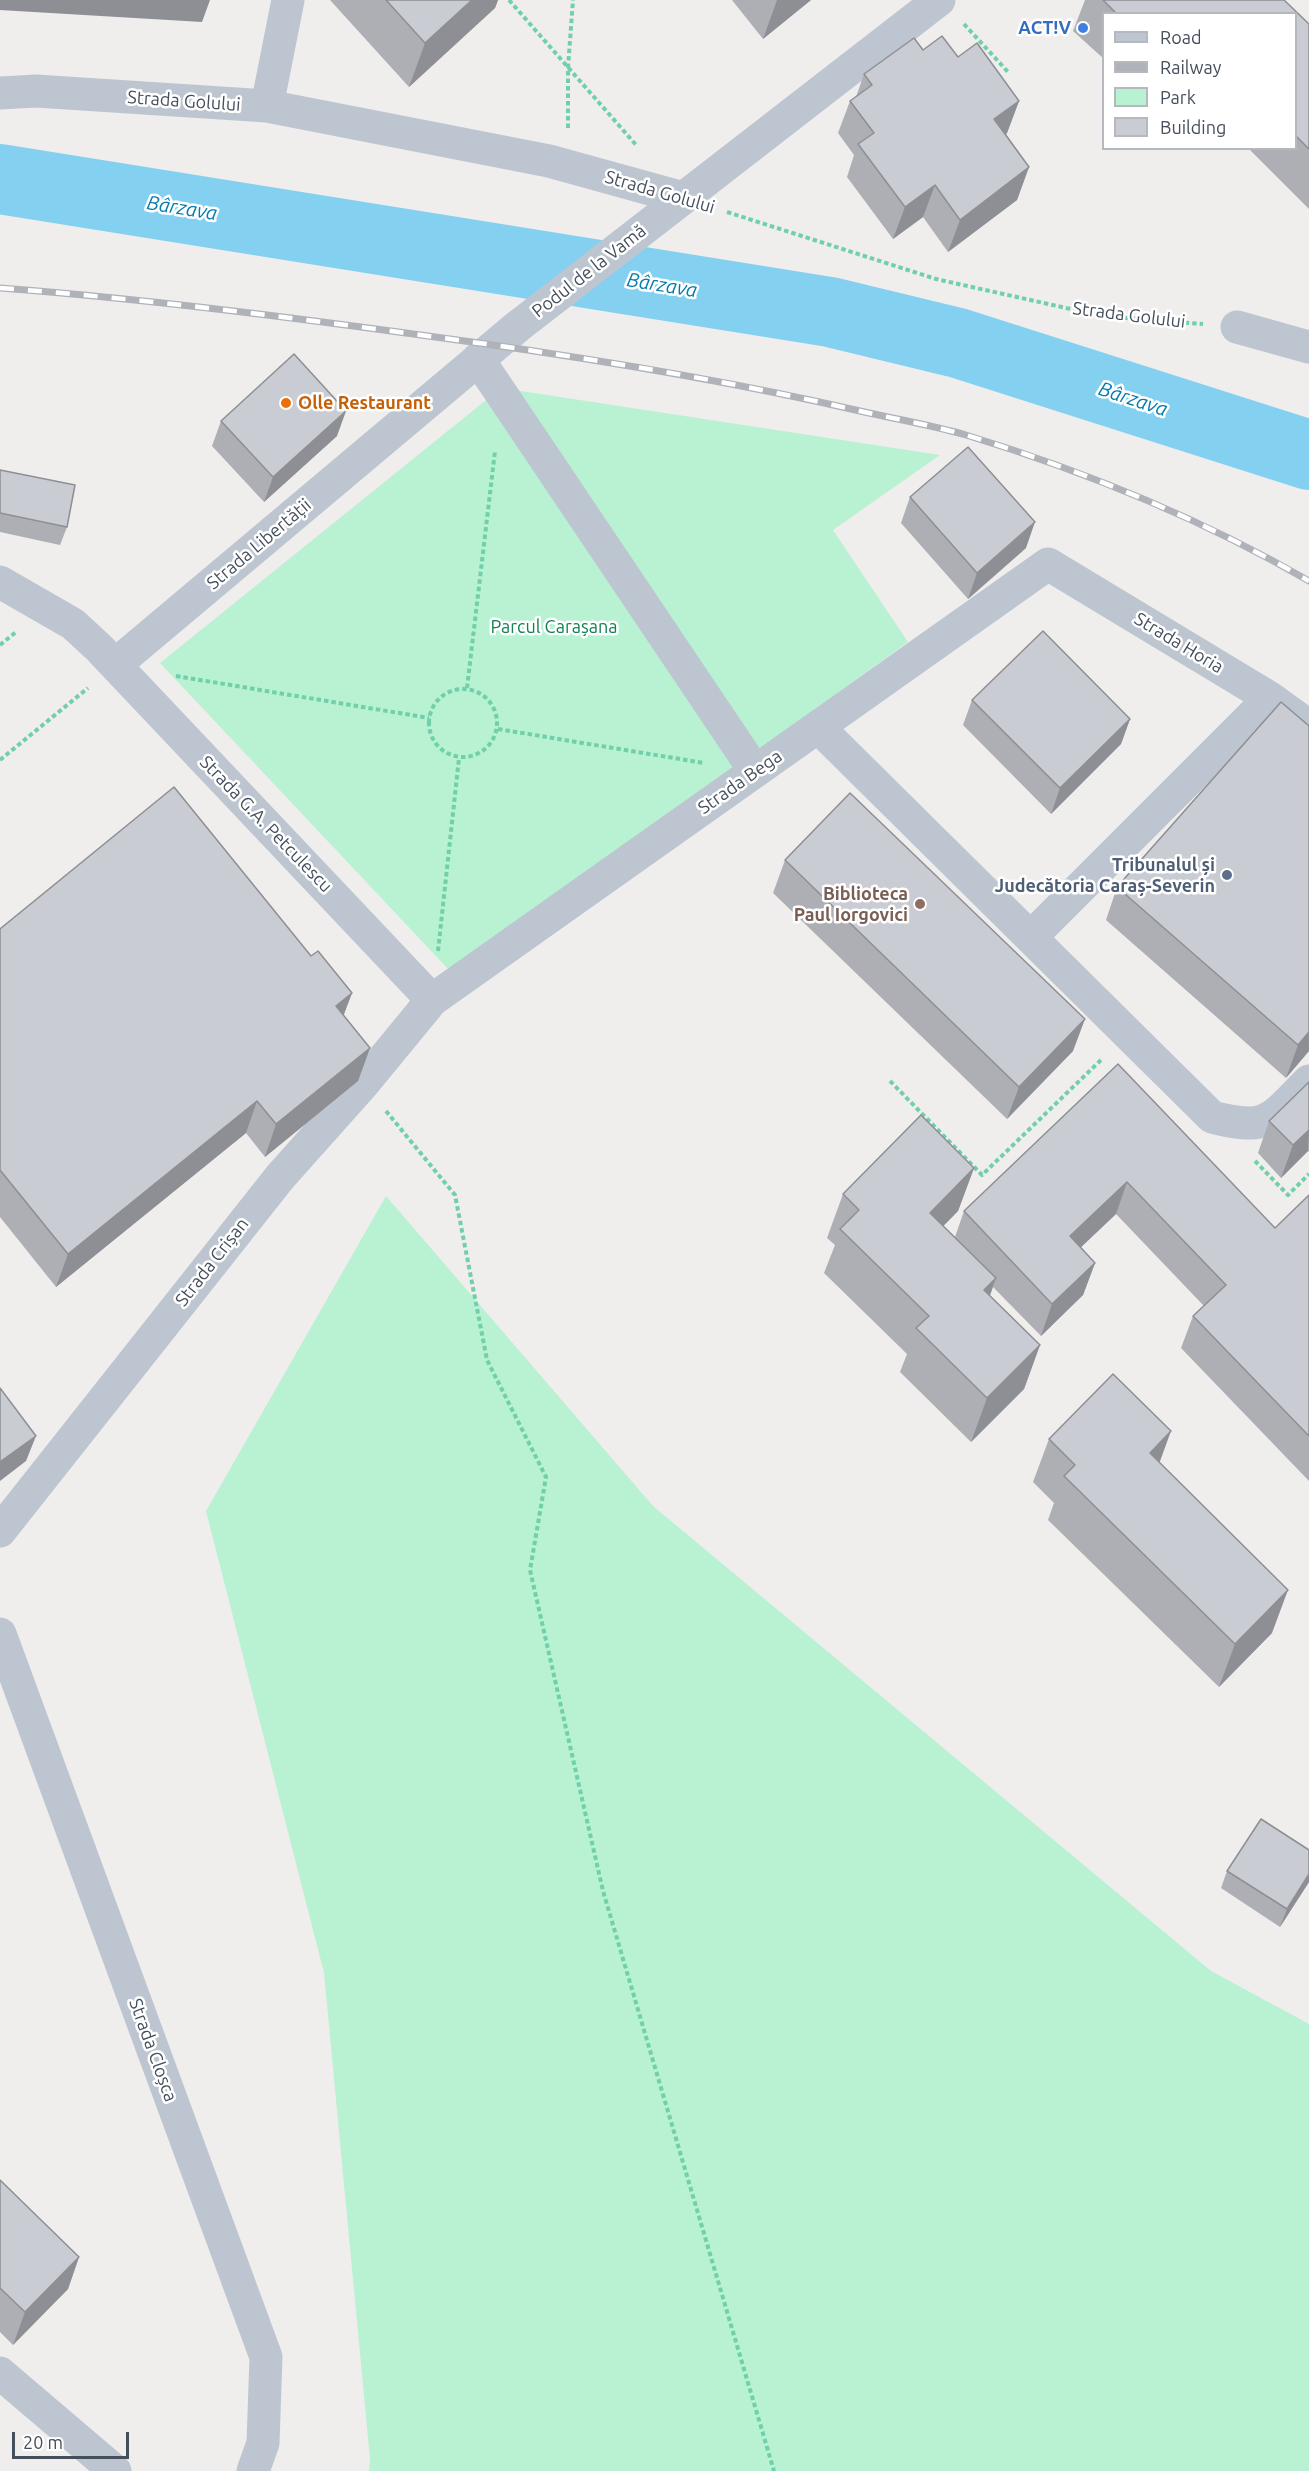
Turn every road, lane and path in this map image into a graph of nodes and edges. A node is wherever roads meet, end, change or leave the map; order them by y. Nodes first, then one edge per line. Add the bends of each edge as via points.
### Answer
1 (288, 0) edge
2 (509, 0) edge
3 (573, 0) edge
4 (949, 10) edge
5 (568, 68) junction
6 (1008, 72) dead end
7 (0, 93) edge
8 (267, 106) junction
9 (645, 155) dead end
10 (568, 166) junction
11 (673, 206) junction
12 (517, 327) joint
13 (1237, 327) joint
14 (1309, 346) edge
15 (478, 358) junction
16 (502, 394) junction
17 (1048, 564) joint
18 (0, 582) edge
19 (107, 657) junction
20 (173, 675) dead end
21 (467, 688) junction
22 (1270, 698) junction
23 (429, 718) junction
24 (1309, 726) edge
25 (818, 727) junction
26 (498, 729) junction
27 (459, 758) junction
28 (0, 760) edge
29 (755, 771) junction
30 (1032, 936) junction
31 (432, 1000) junction
32 (1128, 1033) junction
33 (890, 1081) dead end
34 (1309, 1081) edge
35 (363, 1084) junction
36 (1212, 1117) junction
37 (1309, 1174) edge
38 (0, 1531) edge
39 (0, 1634) edge
40 (0, 2373) edge
41 (115, 2471) edge
42 (253, 2471) edge
43 (774, 2471) edge

1 - 8 street
2 - 5 path
3 - 5 path
4 - 6 path
4 - 11 street via 801,108
5 - 9 path
5 - 10 path
7 - 8 street, Strada Golului
8 - 10 street, Strada Golului
10 - 11 street, Strada Golului
11 - 12 street, Podul de la Vamă
11 - 13 path, Strada Golului via 936,279 1102,316
12 - 15 street, Strada Libertății
13 - 14 street
15 - 16 street
15 - 19 street, Strada Libertății
16 - 21 path
16 - 29 street
17 - 22 street, Strada Horia
17 - 25 street, Strada Bega
18 - 19 street, Strada G.A. Petculescu via 73,624
19 - 28 path
19 - 31 street, Strada G.A. Petculescu
20 - 23 path
21 - 23 path via 450,690 436,702
21 - 26 path via 485,695 496,710
22 - 24 street, Strada Horia
22 - 30 street
23 - 27 path via 431,736 442,751
25 - 29 street, Strada Bega
25 - 30 street
26 - 27 path via 491,745 477,755
26 - 29 path
27 - 31 path
29 - 31 street, Strada Bega
30 - 32 street
31 - 35 street, Strada Crișan
32 - 33 path via 982,1175
32 - 36 street
34 - 36 street via 1271,1119 1241,1125
35 - 38 street, Strada Crișan via 279,1177
35 - 43 path via 455,1194 487,1360 546,1477 530,1570 600,1880
36 - 37 path via 1288,1195
39 - 42 street, Strada Cloșca via 266,2357 263,2443
40 - 41 street

